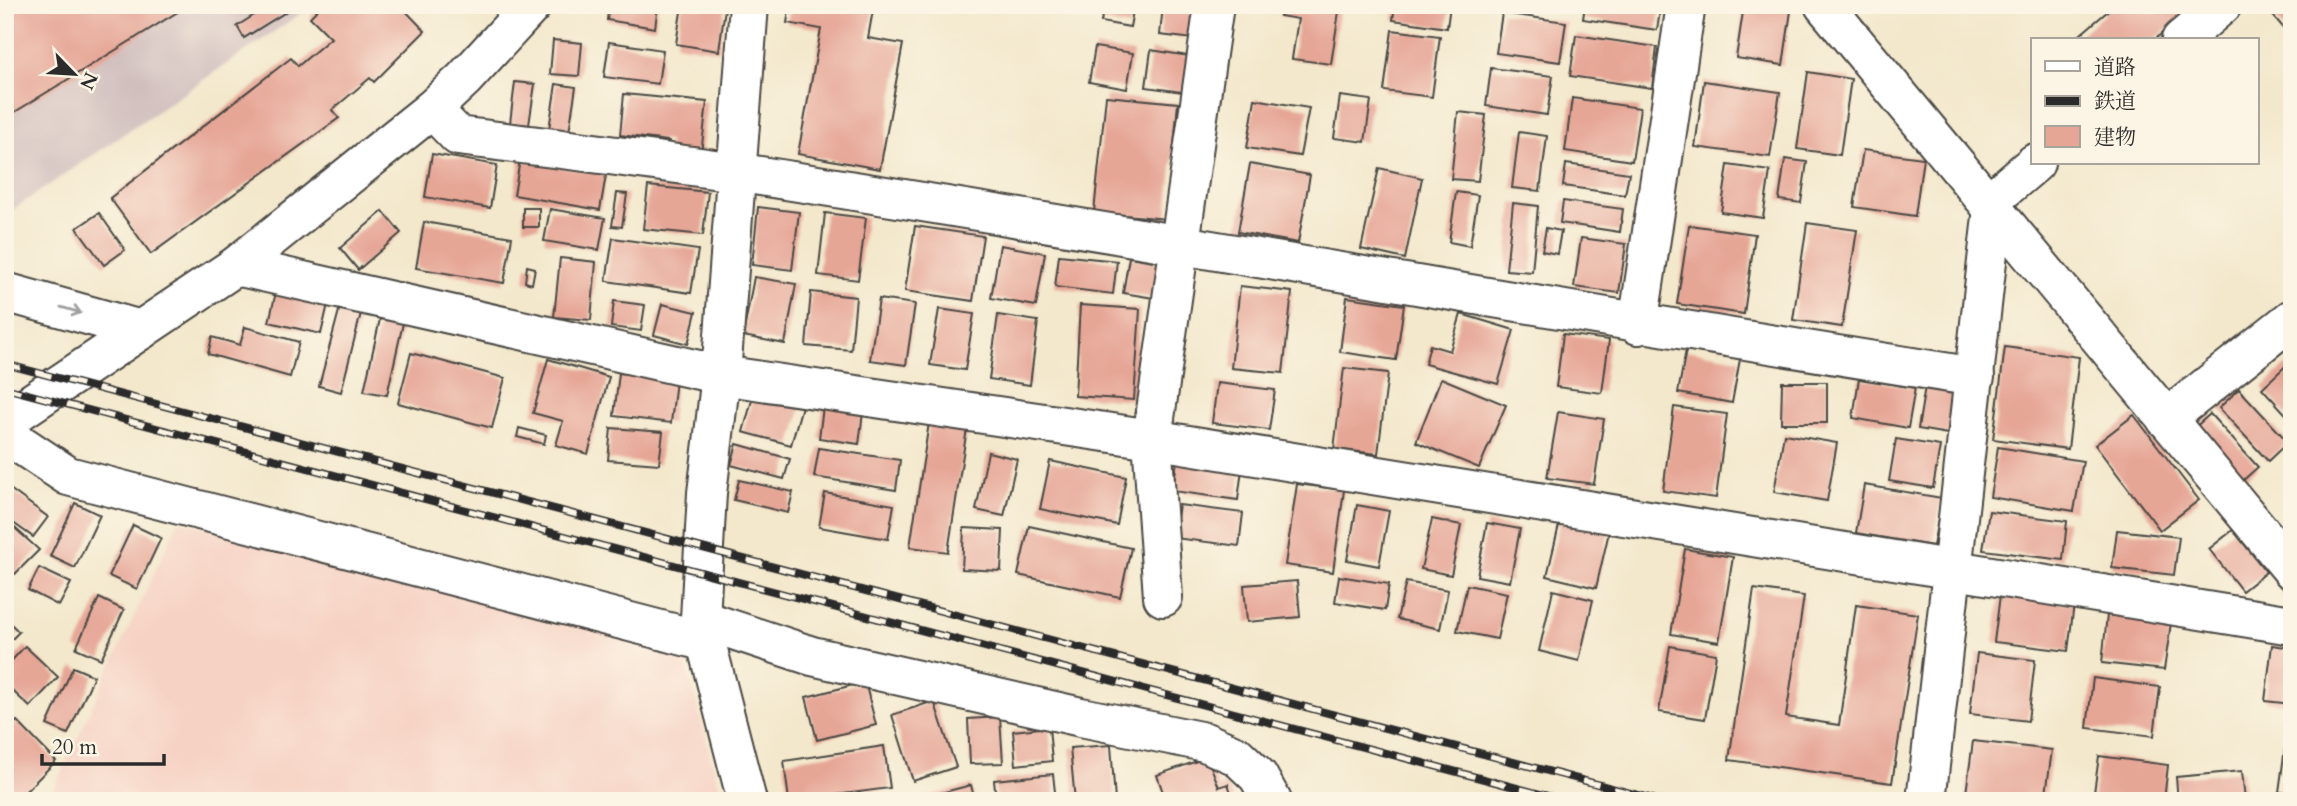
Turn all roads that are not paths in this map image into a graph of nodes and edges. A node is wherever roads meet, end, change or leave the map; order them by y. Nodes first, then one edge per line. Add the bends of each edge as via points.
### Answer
1 (532, 5) edge
2 (749, 5) edge
3 (1214, 5) edge
4 (1686, 5) edge
5 (1824, 5) edge
6 (2222, 5) edge
7 (2183, 38) edge
8 (432, 109) junction
9 (2034, 164) edge
10 (737, 173) junction
11 (1991, 205) junction
12 (1178, 244) junction
13 (236, 266) junction
14 (5, 292) edge
15 (2292, 319) edge
16 (1637, 325) junction
17 (141, 330) junction
18 (721, 375) junction
19 (1975, 377) junction
20 (2166, 419) junction
21 (5, 421) edge
22 (5, 434) edge
23 (1152, 439) junction
24 (1951, 568) junction
25 (2292, 570) edge
26 (1163, 597) dead end
27 (2292, 625) edge
28 (703, 631) junction
29 (747, 801) edge
30 (1272, 801) edge
31 (1926, 801) edge

1 - 8 street
2 - 10 street
3 - 12 street
4 - 16 street
5 - 11 street
6 - 7 street
8 - 10 street via 458,136
8 - 13 street
9 - 11 street
10 - 12 street
10 - 18 street
11 - 19 street
11 - 20 street
12 - 16 street
12 - 23 street
13 - 17 street
13 - 18 street
14 -> 17 street
15 - 20 street
16 - 19 street
17 - 21 street
18 - 23 street
18 - 28 street via 707,493
19 - 24 street
20 - 25 street
22 - 28 street via 68,476
23 - 24 street
23 - 26 street
24 - 27 street
24 - 31 street
28 - 29 street
28 - 30 street via 1205,741 1237,756 1258,776

